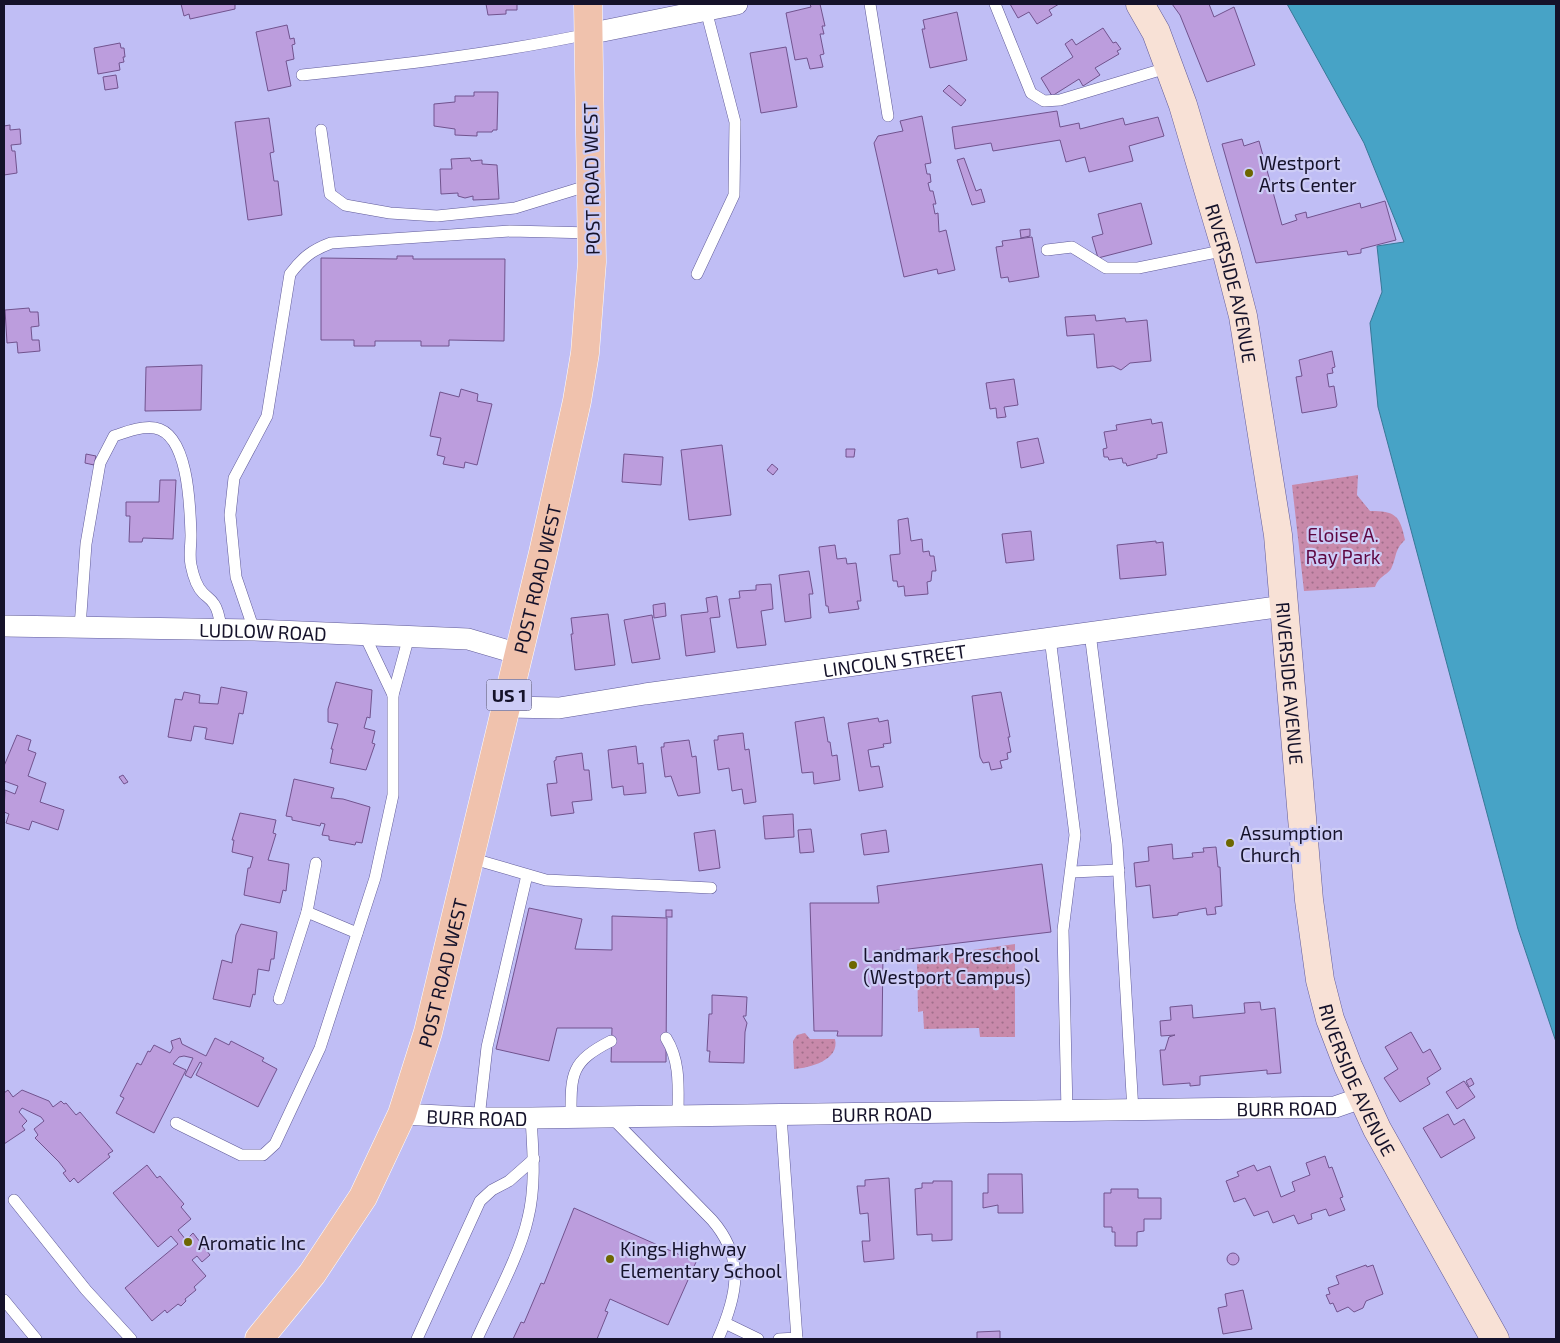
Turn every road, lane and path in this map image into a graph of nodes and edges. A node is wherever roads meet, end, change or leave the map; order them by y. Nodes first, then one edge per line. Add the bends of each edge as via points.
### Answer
1 (588, 4) edge
2 (737, 4) edge
3 (870, 4) edge
4 (995, 4) edge
5 (1140, 4) edge
6 (706, 10) junction
7 (588, 34) junction
8 (1170, 67) junction
9 (302, 75) dead end
10 (888, 116) dead end
11 (321, 130) dead end
12 (592, 184) junction
13 (592, 233) junction
14 (1047, 250) dead end
15 (1226, 250) junction
16 (697, 274) dead end
17 (1284, 606) junction
18 (4, 626) edge
19 (80, 627) junction
20 (221, 629) junction
21 (254, 630) junction
22 (1090, 633) junction
23 (364, 634) junction
24 (409, 636) junction
25 (1050, 638) junction
26 (520, 654) junction
27 (393, 695) junction
28 (506, 707) junction
29 (470, 858) junction
30 (316, 864) dead end
31 (1119, 870) junction
32 (1072, 872) junction
33 (527, 875) junction
34 (711, 888) dead end
35 (307, 912) junction
36 (357, 932) junction
37 (279, 998) dead end
38 (666, 1038) dead end
39 (612, 1041) dead end
40 (1361, 1098) junction
41 (1133, 1111) junction
42 (1066, 1112) junction
43 (402, 1114) junction
44 (610, 1116) junction
45 (678, 1116) junction
46 (781, 1116) junction
47 (571, 1117) junction
48 (479, 1118) junction
49 (531, 1118) junction
50 (176, 1123) dead end
51 (534, 1159) junction
52 (14, 1200) dead end
53 (4, 1300) edge
54 (725, 1323) junction
55 (36, 1339) edge
56 (131, 1339) edge
57 (259, 1339) edge
58 (417, 1339) edge
59 (477, 1339) edge
60 (718, 1339) edge
61 (758, 1339) edge
62 (779, 1339) edge
63 (797, 1339) edge
64 (1495, 1339) edge

1 - 7 main road, POST ROAD WEST / US 1
2 - 6 street
3 - 10 lane
4 - 8 lane via 1030,93 1044,101 1060,100
5 - 8 main road, RIVERSIDE AVENUE
6 - 7 street
6 - 16 lane via 735,122 734,195
7 - 9 lane via 399,65
7 - 12 main road, POST ROAD WEST / US 1
8 - 15 main road, RIVERSIDE AVENUE
11 - 12 lane via 330,194 345,205 390,213 468,215 515,208
12 - 13 main road, POST ROAD WEST / US 1
13 - 21 lane via 510,231 331,243 301,258 290,274 267,416 234,478 230,515 236,577
13 - 26 main road, POST ROAD WEST / US 1 via 585,353 577,402
14 - 15 lane via 1072,247 1106,268 1138,268
15 - 17 main road, RIVERSIDE AVENUE via 1243,316 1258,406 1278,535
17 - 22 street, LINCOLN STREET
17 - 40 main road, RIVERSIDE AVENUE via 1320,980 1330,1019
18 - 19 street, LUDLOW ROAD
19 - 20 street, LUDLOW ROAD
19 - 20 lane via 86,544 100,463 114,436 132,430 156,428 170,436 180,453 187,484 190,562 202,592 218,610
20 - 21 street, LUDLOW ROAD
21 - 23 street, LUDLOW ROAD
22 - 25 street, LINCOLN STREET
22 - 31 lane
23 - 24 street, LUDLOW ROAD
23 - 27 lane
24 - 26 street, LUDLOW ROAD via 468,639
24 - 27 lane
25 - 28 street, LINCOLN STREET via 559,708
25 - 32 lane via 1075,835
26 - 28 main road, POST ROAD WEST / US 1
27 - 36 lane via 393,796 375,878
28 - 29 main road, POST ROAD WEST / US 1
29 - 33 lane
29 - 43 main road, POST ROAD WEST / US 1 via 428,1032
30 - 35 lane
31 - 32 lane
31 - 41 lane
32 - 42 lane via 1065,900 1063,930
33 - 34 lane via 573,883
33 - 48 lane via 487,1047
35 - 36 lane
35 - 37 lane
36 - 50 lane via 320,1048 275,1144 263,1155 241,1155
38 - 45 lane via 675,1051 678,1069
39 - 47 lane via 593,1050 582,1060 571,1080
40 - 41 street, BURR ROAD via 1335,1107
40 - 64 main road, RIVERSIDE AVENUE
41 - 42 street, BURR ROAD
42 - 46 street, BURR ROAD
43 - 48 street, BURR ROAD
43 - 57 main road, POST ROAD WEST / US 1 via 375,1174 345,1227
44 - 45 street, BURR ROAD
44 - 47 street, BURR ROAD
44 - 54 lane via 722,1231 735,1271 735,1291
45 - 46 street, BURR ROAD
46 - 63 lane
47 - 49 street, BURR ROAD
48 - 49 street, BURR ROAD
49 - 51 lane
51 - 58 lane via 480,1201
51 - 59 lane via 526,1228
52 - 56 lane via 86,1290
53 - 55 lane
54 - 60 lane
54 - 61 lane
62 - 63 lane

